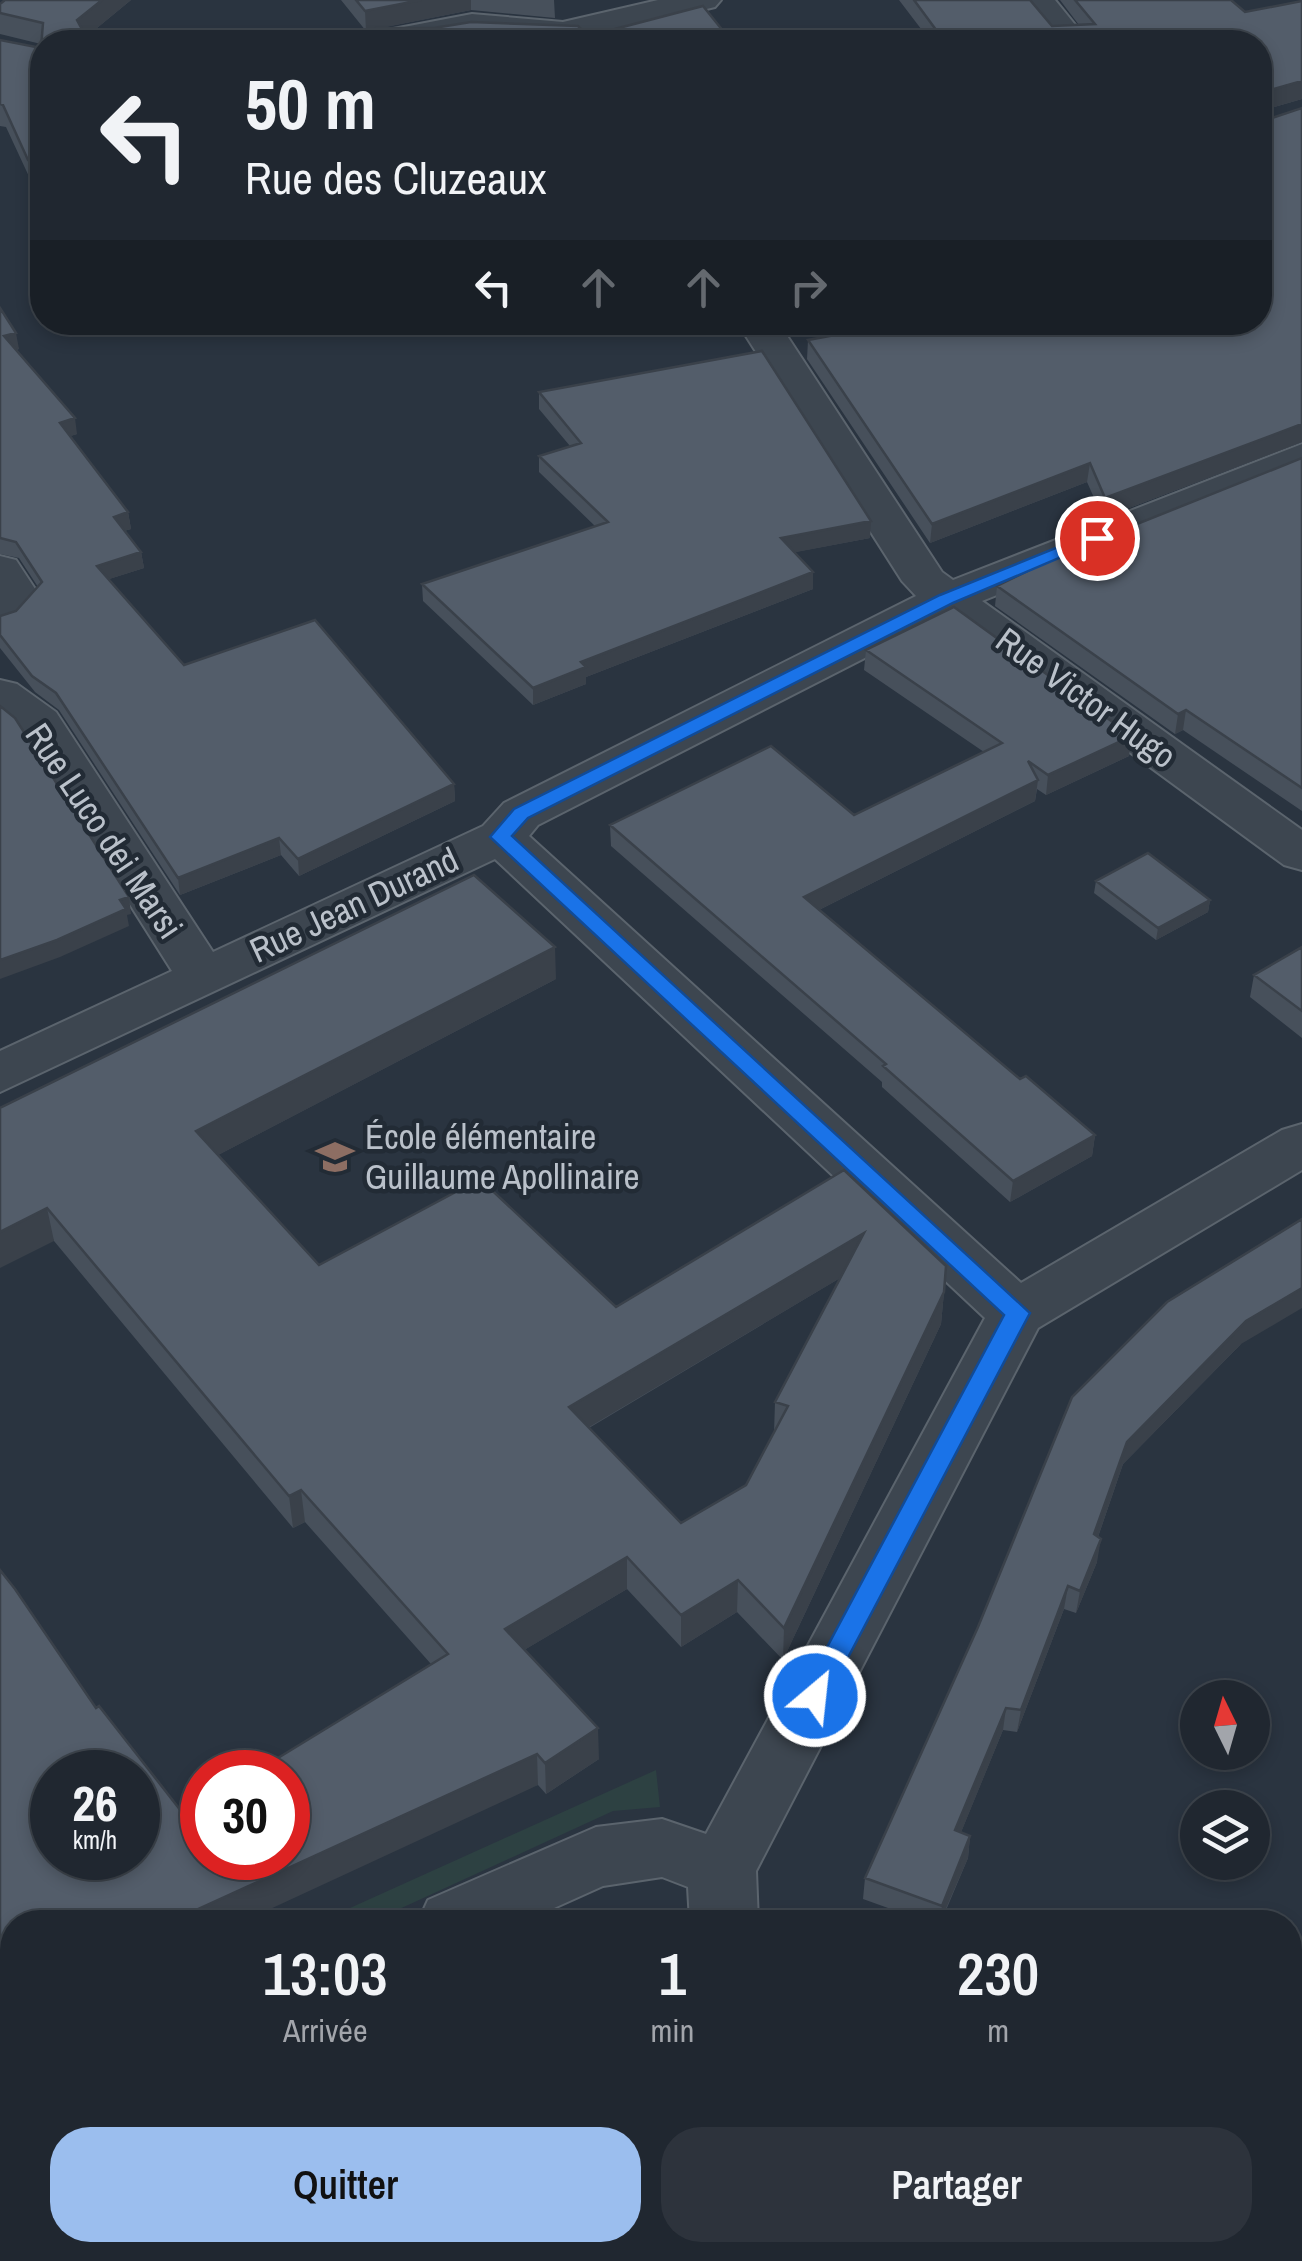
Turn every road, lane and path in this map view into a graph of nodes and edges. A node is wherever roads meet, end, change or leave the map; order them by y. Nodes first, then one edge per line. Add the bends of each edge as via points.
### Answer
1 (703, 0) edge
2 (1036, 0) edge
3 (449, 30) edge
4 (503, 30) edge
5 (595, 30) edge
6 (1062, 30) edge
7 (765, 335) edge
8 (1302, 457) edge
9 (0, 570) edge
10 (946, 599) junction
11 (0, 614) edge
12 (0, 694) edge
13 (500, 837) junction
14 (1302, 854) edge
15 (203, 975) junction
16 (0, 1073) edge
17 (1302, 1144) edge
18 (1018, 1313) junction
19 (723, 1896) edge
20 (479, 1910) edge

1 - 5 street
2 - 6 street
3 - 4 street
7 - 10 street, Rue Victor Hugo via 925,581
8 - 10 street, Rue Jean Durand
9 - 11 street via 18,598
10 - 13 street, Rue Jean Durand via 521,814
10 - 14 street, Rue Victor Hugo
12 - 15 street, Rue Luco dei Marsi via 39,722 170,934
13 - 15 street, Rue Jean Durand
13 - 18 street
15 - 16 street, Rue Jean Durand
17 - 18 street
18 - 19 street
19 - 20 street via 662,1848 596,1857

